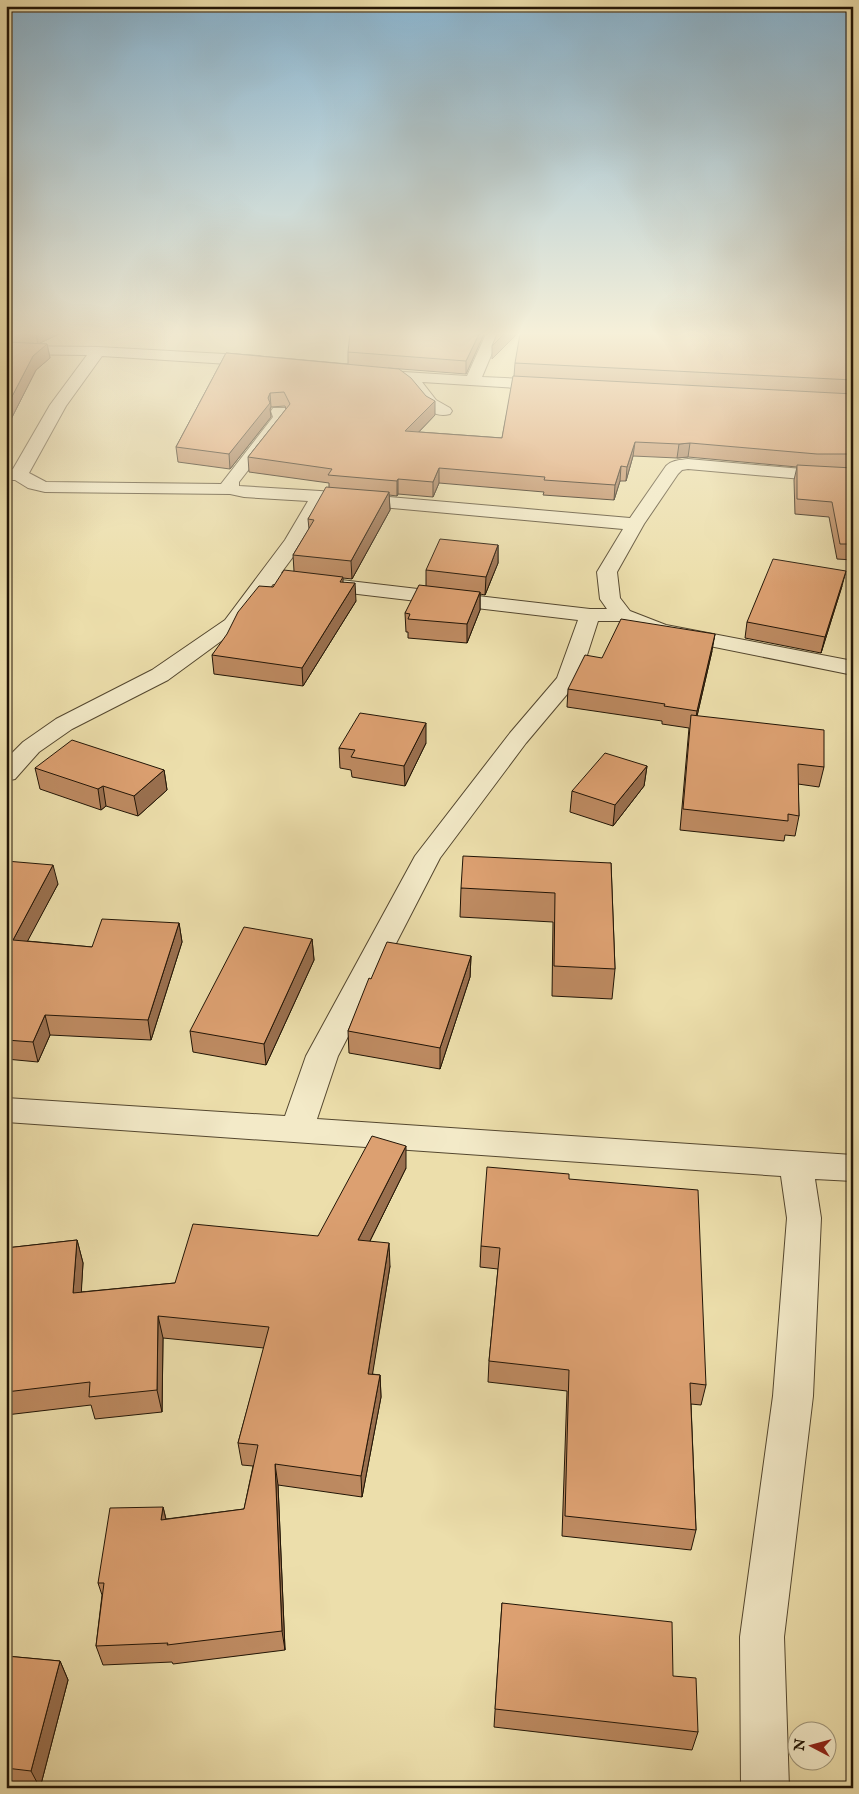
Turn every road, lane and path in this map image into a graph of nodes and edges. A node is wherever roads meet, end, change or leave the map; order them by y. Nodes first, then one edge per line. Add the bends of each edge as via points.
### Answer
1 (50, 418) edge
2 (280, 418) edge
3 (12, 475) edge
4 (853, 476) edge
5 (230, 489) junction
6 (320, 496) junction
7 (635, 524) junction
8 (268, 577) junction
9 (623, 615) junction
10 (590, 616) junction
11 (853, 668) edge
12 (6, 774) edge
13 (6, 1110) edge
14 (297, 1130) junction
15 (796, 1164) junction
16 (853, 1168) edge
17 (765, 1788) edge

1 - 3 street
2 - 5 street via 230,482
3 - 5 street via 44,487
4 - 7 street via 688,464 676,466
5 - 6 street
6 - 7 street
6 - 8 street via 294,542
7 - 9 street via 607,572 610,599
8 - 10 street
8 - 12 street via 232,624 160,675 64,724 31,747
9 - 10 street
9 - 11 street via 660,630
10 - 14 street via 568,680 518,738 428,856 322,1056
13 - 14 street
14 - 15 street
15 - 16 street
15 - 17 street via 804,1218 793,1396 762,1636

